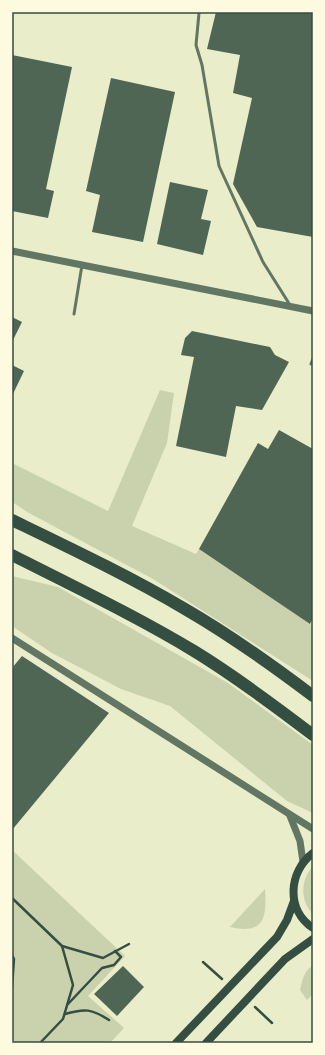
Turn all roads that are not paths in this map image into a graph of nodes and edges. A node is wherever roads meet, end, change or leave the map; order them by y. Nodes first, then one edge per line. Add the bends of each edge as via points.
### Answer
1 (199, 14) dead end
2 (12, 251) edge
3 (82, 265) junction
4 (291, 306) junction
5 (313, 311) edge
6 (74, 314) dead end
7 (313, 359) edge
8 (311, 364) dead end
9 (12, 520) edge
10 (12, 555) edge
11 (12, 638) edge
12 (313, 696) edge
13 (313, 735) edge
14 (290, 816) junction
15 (313, 829) edge
16 (313, 854) edge
17 (303, 862) junction
18 (294, 901) junction
19 (313, 928) edge
20 (313, 939) edge
21 (176, 1043) edge
22 (206, 1043) edge

1 - 4 lane via 196,45 202,65 219,166 263,262
2 - 3 street
3 - 4 street
3 - 6 lane
4 - 5 street
7 - 8 lane
9 - 12 highway via 95,560 185,609 263,658
10 - 13 highway via 194,651
11 - 14 street
14 - 15 street
14 - 17 street via 300,841
16 - 17 main road
17 - 18 main road via 294,880
18 - 19 main road via 302,918
18 - 21 main road via 277,937
20 - 22 main road via 286,959

